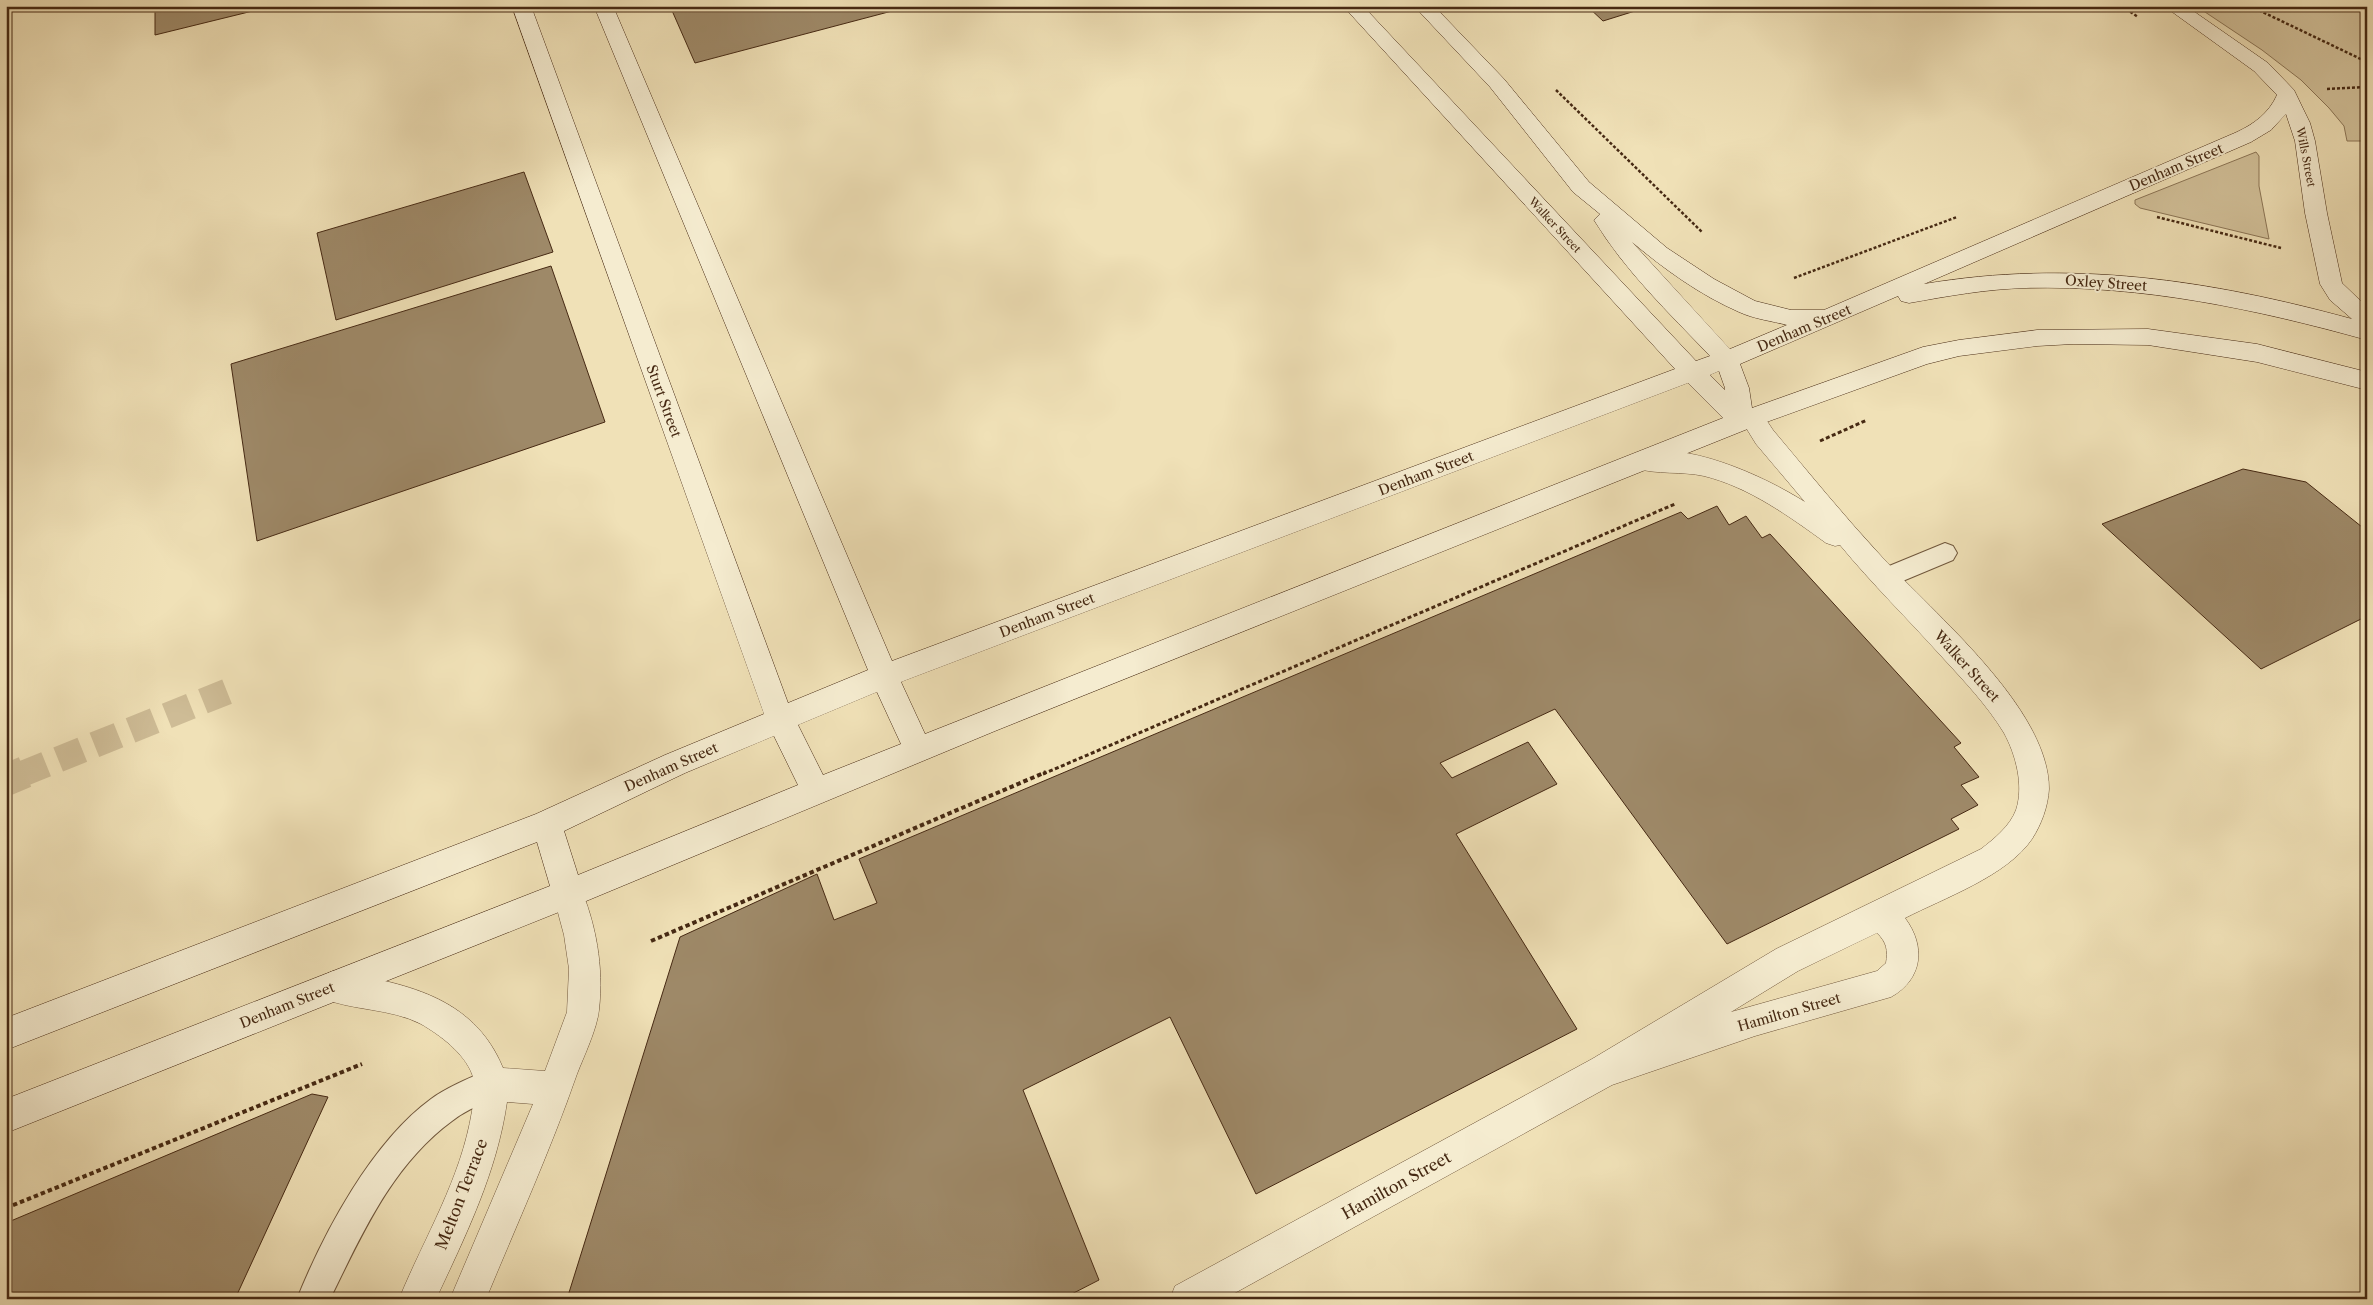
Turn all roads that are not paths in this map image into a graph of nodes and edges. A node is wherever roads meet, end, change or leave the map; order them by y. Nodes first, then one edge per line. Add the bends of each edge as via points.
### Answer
1 (521, 6) edge
2 (603, 6) edge
3 (1352, 6) edge
4 (1423, 6) edge
5 (2173, 6) edge
6 (2287, 94) junction
7 (1581, 187) junction
8 (1837, 314) junction
9 (2367, 320) edge
10 (2367, 332) edge
11 (1758, 347) junction
12 (1726, 359) junction
13 (1692, 372) junction
14 (2367, 381) edge
15 (1752, 426) junction
16 (1644, 461) junction
17 (1945, 554) dead end
18 (1878, 570) junction
19 (884, 676) junction
20 (780, 719) junction
21 (918, 750) junction
22 (2034, 788) joint
23 (816, 792) junction
24 (547, 824) junction
25 (568, 894) junction
26 (1868, 920) junction
27 (333, 986) junction
28 (6, 1034) edge
29 (1604, 1071) junction
30 (492, 1084) junction
31 (556, 1089) junction
32 (6, 1116) edge
33 (313, 1299) edge
34 (417, 1299) edge
35 (468, 1299) edge
36 (1188, 1299) edge

1 - 20 main road, Sturt Street
2 - 19 main road
3 - 13 main road, Walker Street
4 - 7 main road via 1497,83
5 - 6 main road, Wills Street via 2261,66
6 - 8 main road, Denham Street via 2284,104 2271,119 2254,132
6 - 9 main road, Wills Street via 2305,142 2331,284
7 - 8 main road via 1683,271 1735,300 1762,312 1791,318
7 - 12 main road via 1643,271
8 - 10 main road, Oxley Street via 1956,286 2022,280 2078,280 2140,284 2233,297
8 - 11 main road, Denham Street
11 - 12 main road, Denham Street
11 - 15 main road via 1747,383
12 - 13 main road, Denham Street
12 - 15 main road
13 - 15 main road, Walker Street
13 - 19 main road, Denham Street
14 - 15 main road, Denham Street via 2257,353 2201,344 2148,338 2073,336 2002,342 1923,356
15 - 16 main road, Denham Street
15 - 18 main road, Walker Street via 1789,464
16 - 18 main road, Walker Street via 1682,462 1713,469 1746,482 1809,517
16 - 21 main road, Denham Street
17 - 18 lane
18 - 22 main road, Walker Street via 1992,692 2019,736
19 - 20 main road, Denham Street
19 - 21 main road
20 - 23 main road, Sturt Street
20 - 24 main road, Denham Street
21 - 23 main road, Denham Street
22 - 26 main road, Hamilton Street via 2029,813 2019,836 2005,850 1992,860
23 - 25 main road, Denham Street
24 - 25 main road
24 - 28 main road, Denham Street
25 - 27 main road, Denham Street
25 - 31 main road via 580,935 585,986 582,1012
26 - 29 main road, Hamilton Street via 1787,960
26 - 29 main road, Hamilton Street via 1879,919 1887,923 1898,936 1903,954 1899,972 1891,980 1880,986 1755,1020
27 - 30 main road, Melton Terrace via 409,1003 453,1026 486,1064
27 - 32 main road, Denham Street
29 - 36 main road, Hamilton Street
30 - 31 main road
30 - 33 lane via 440,1110 393,1155 348,1230
30 - 34 main road, Melton Terrace via 489,1116 479,1151
31 - 35 main road

